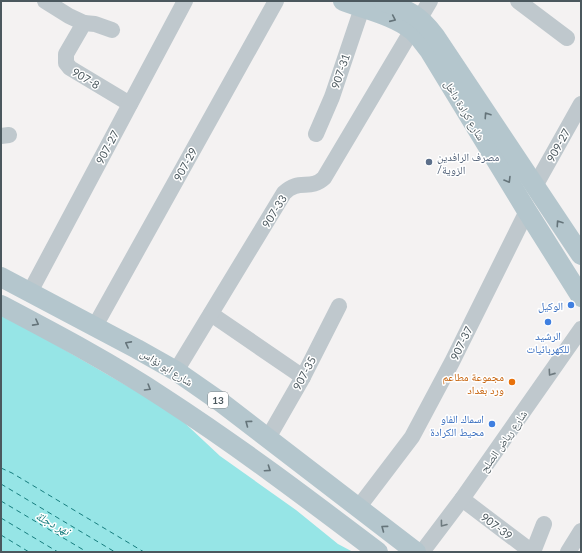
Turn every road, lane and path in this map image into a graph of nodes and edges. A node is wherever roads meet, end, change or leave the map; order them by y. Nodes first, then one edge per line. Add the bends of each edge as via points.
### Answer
1 (45, 1) edge
2 (185, 1) edge
3 (276, 1) edge
4 (343, 1) edge
5 (384, 1) edge
6 (430, 1) edge
7 (518, 1) edge
8 (362, 8) junction
9 (84, 23) junction
10 (416, 24) junction
11 (112, 30) dead end
12 (567, 38) dead end
13 (130, 104) junction
14 (581, 104) edge
15 (316, 134) dead end
16 (535, 186) junction
17 (527, 211) junction
18 (581, 255) edge
19 (1, 277) edge
20 (30, 292) junction
21 (581, 297) edge
22 (1, 305) edge
23 (338, 306) dead end
24 (211, 314) junction
25 (95, 326) junction
26 (581, 329) edge
27 (176, 371) junction
28 (303, 377) junction
29 (268, 438) junction
30 (462, 499) junction
31 (358, 508) junction
32 (544, 524) dead end
33 (581, 531) edge
34 (378, 552) edge
35 (416, 552) edge
36 (422, 552) edge
37 (532, 552) edge
38 (568, 552) edge

1 - 9 street
2 - 13 street, 907-27
3 - 25 street, 907-29
4 - 8 main road, شارع كرادة داخل
5 - 10 main road, شارع كرادة داخل via 404,8
6 - 10 street, 907-33
7 - 12 street
8 -> 10 main road, شارع كرادة داخل
8 - 15 street, 907-31 via 332,97
9 - 11 street
9 - 13 street, 907-8 via 66,54 66,63 70,68
16 -> 10 main road, شارع كرادة داخل via 435,36
10 -> 17 main road, شارع كرادة داخل via 429,50
10 - 24 street, 907-33 via 324,178 314,184 294,186 284,194
13 - 20 street, 907-27
14 - 16 street, 909-27
18 -> 16 main road, شارع كرادة داخل
17 - 21 main road, شارع كرادة داخل
17 - 31 street, 907-37 via 412,437
19 - 20 main road, شارع ابو نؤاس / 13
20 - 25 main road, شارع ابو نؤاس / 13
22 -> 34 main road, 13 via 62,337 164,397 276,474
23 - 28 street, 907-35
24 - 27 street, 907-33
24 - 28 street
27 -> 25 main road, شارع ابو نؤاس / 13
26 -> 30 street, شارع رياض الصلح
29 -> 27 main road, شارع ابو نؤاس / 13 via 222,402
28 - 29 street, 907-35
29 - 31 main road, شارع ابو نؤاس / 13
30 -> 36 street, شارع رياض الصلح
30 - 37 street, 907-39
35 -> 31 main road, شارع ابو نؤاس / 13
32 - 37 street
33 - 38 street

